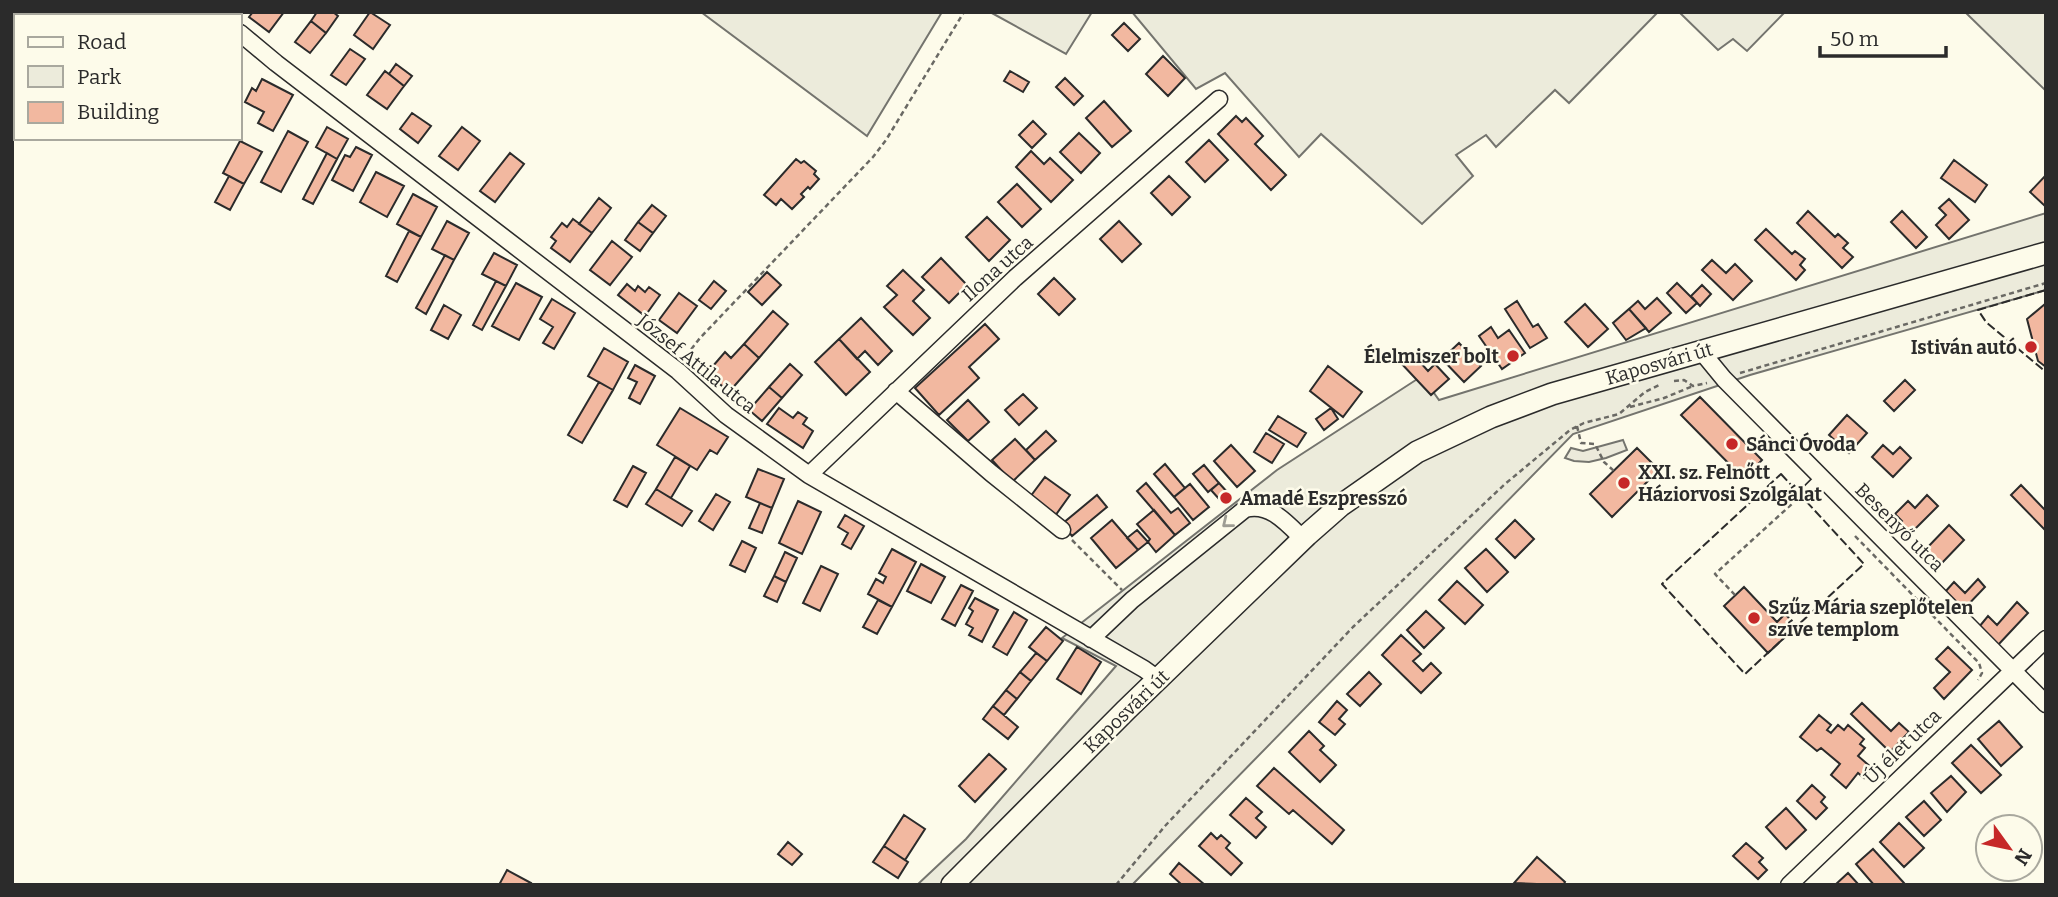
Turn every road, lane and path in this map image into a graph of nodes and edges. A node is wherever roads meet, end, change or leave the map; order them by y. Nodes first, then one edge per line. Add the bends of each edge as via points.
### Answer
1 (964, 12) edge
2 (242, 35) edge
3 (1219, 99) dead end
4 (2046, 253) edge
5 (2046, 284) edge
6 (1701, 351) junction
7 (1752, 369) dead end
8 (678, 371) junction
9 (1707, 383) junction
10 (1719, 385) junction
11 (1693, 386) junction
12 (896, 391) junction
13 (1627, 407) junction
14 (1577, 426) junction
15 (1614, 471) dead end
16 (808, 475) junction
17 (1821, 477) junction
18 (1801, 496) joint
19 (1062, 530) joint
20 (1856, 537) dead end
21 (1303, 539) junction
22 (1735, 595) dead end
23 (1132, 600) junction
24 (1091, 639) junction
25 (2046, 639) edge
26 (2013, 670) junction
27 (1158, 679) junction
28 (1978, 681) dead end
29 (2046, 704) edge
30 (952, 885) edge
31 (1116, 885) edge
32 (1789, 885) edge

1 - 8 path via 873,157 694,344
2 - 8 street, József Attila utca
3 - 12 street, Ilona utca via 1015,278
4 - 6 main road, Kaposvári út
5 - 7 path
6 - 10 street, Besenyő utca
6 - 21 main road, Kaposvári út via 1552,394 1466,428 1417,452 1369,484
8 - 16 street, József Attila utca via 726,415
9 - 10 path
9 - 10 path
9 - 11 path
10 - 17 street, Besenyő utca
11 - 13 path
11 - 13 path via 1684,380 1667,381
12 - 16 street, Ilona utca
12 - 19 street
13 - 14 path via 1619,414
14 - 15 path via 1581,443 1595,444
14 - 31 path via 1505,484 1353,627
16 - 24 street, József Attila utca
17 - 18 lane
17 - 26 street, Besenyő utca
18 - 22 path via 1715,573
19 - 23 path
20 - 28 path via 1979,663 1982,673
21 -> 23 street via 1271,511 1261,506 1245,509
21 - 27 main road, Kaposvári út
23 - 24 street
24 - 27 street, József Attila utca
25 - 26 street, Új élet utca
26 - 29 street, Besenyő utca
26 - 32 street, Új élet utca
27 - 30 main road, Kaposvári út

